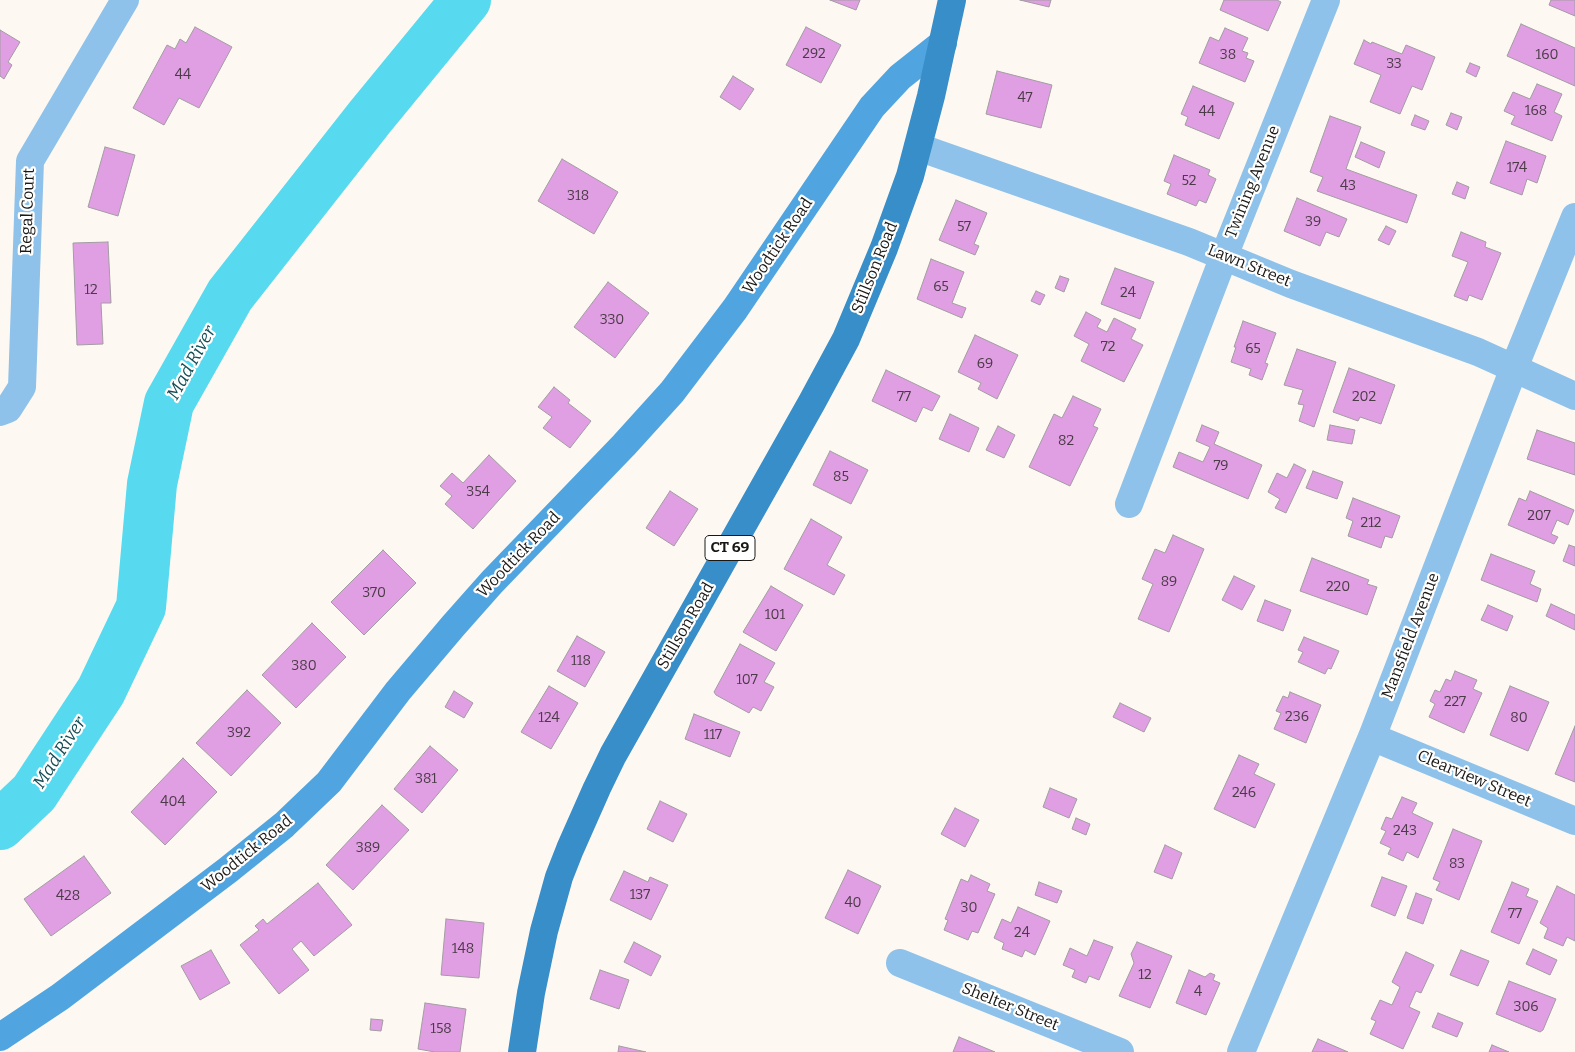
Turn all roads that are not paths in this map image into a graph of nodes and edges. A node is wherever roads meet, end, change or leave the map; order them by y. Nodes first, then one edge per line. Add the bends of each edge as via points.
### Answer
1 (125, 0) edge
2 (952, 0) edge
3 (1326, 0) edge
4 (943, 43) junction
5 (918, 148) junction
6 (1575, 217) edge
7 (1224, 256) junction
8 (1514, 368) junction
9 (1575, 396) edge
10 (0, 412) edge
11 (1129, 504) dead end
12 (1372, 737) junction
13 (1575, 821) edge
14 (900, 963) dead end
15 (0, 1037) edge
16 (522, 1052) edge
17 (1120, 1052) edge
18 (1241, 1052) edge

1 - 10 street, Regal Court via 30,161 22,387 8,409
2 - 4 main road, CT 69
3 - 7 street, Twining Avenue
4 - 5 main road, Stillson Road / CT 69
4 - 15 main road, Woodtick Road via 900,77 872,106 735,309 672,392 453,626 398,690 329,782 284,825 220,876 60,997
5 - 7 street, Lawn Street
5 - 16 main road, Stillson Road / CT 69 via 884,248 846,338 630,726 582,820 559,877 544,931
6 - 8 street, Mansfield Avenue
7 - 8 street, Lawn Street
7 - 11 street, Twining Avenue
8 - 9 street, Lawn Street
8 - 12 street, Mansfield Avenue
12 - 13 street, Clearview Street
12 - 18 street, Mansfield Avenue
14 - 17 street, Shelter Street

